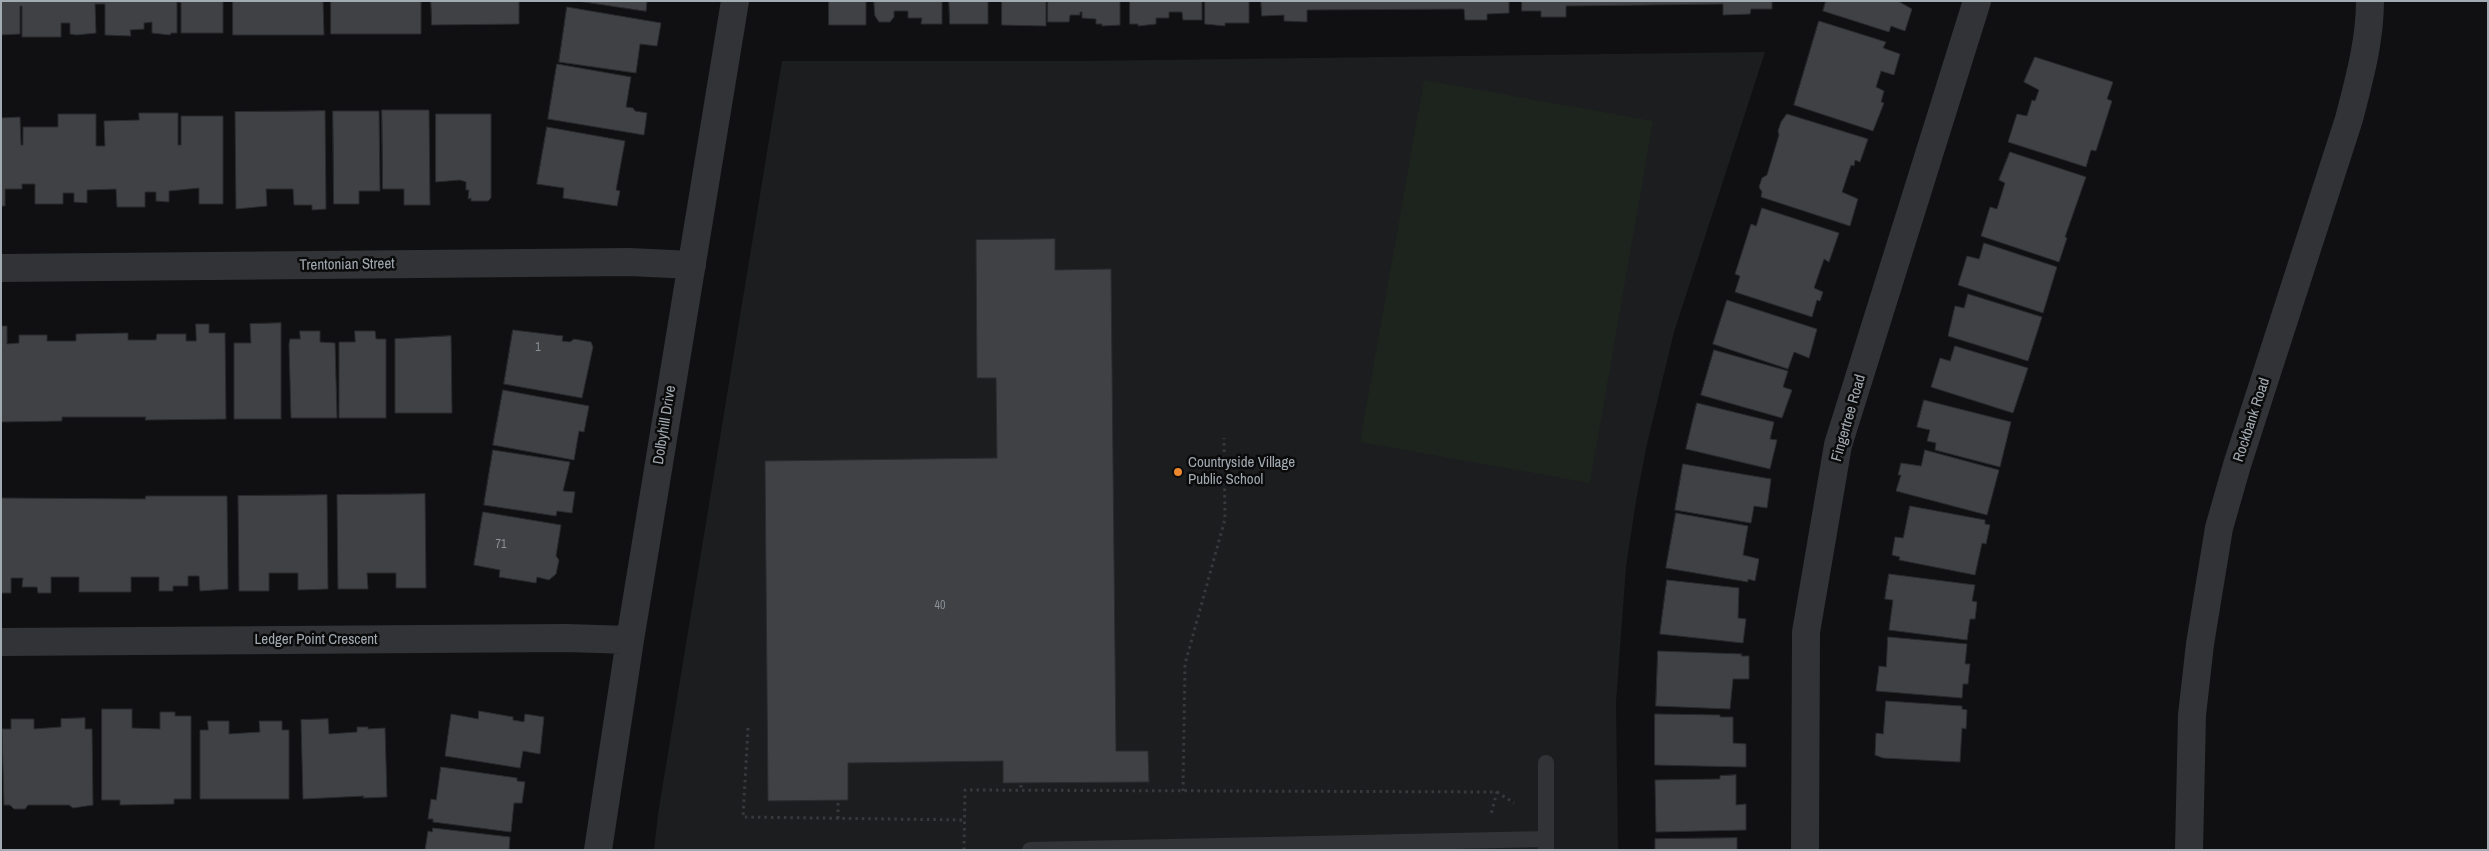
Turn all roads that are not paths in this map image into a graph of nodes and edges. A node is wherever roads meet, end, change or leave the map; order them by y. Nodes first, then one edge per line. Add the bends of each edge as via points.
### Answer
1 (735, 1) edge
2 (1977, 1) edge
3 (2370, 1) edge
4 (692, 265) junction
5 (1, 268) edge
6 (630, 640) junction
7 (1, 642) edge
8 (1546, 763) dead end
9 (1546, 844) edge
10 (598, 850) edge
11 (1030, 850) edge
12 (1805, 850) edge
13 (2189, 850) edge

1 - 4 street, Dolbyhill Drive
2 - 12 street, Fingertree Road via 1838,445 1806,632
3 - 13 street, Rockbank Road via 2363,64 2349,118 2219,528 2192,714
4 - 5 street, Trentonian Street via 629,262
4 - 6 street, Dolbyhill Drive
6 - 7 street, Ledger Point Crescent
6 - 10 street, Dolbyhill Drive
8 - 9 lane
9 - 11 lane

